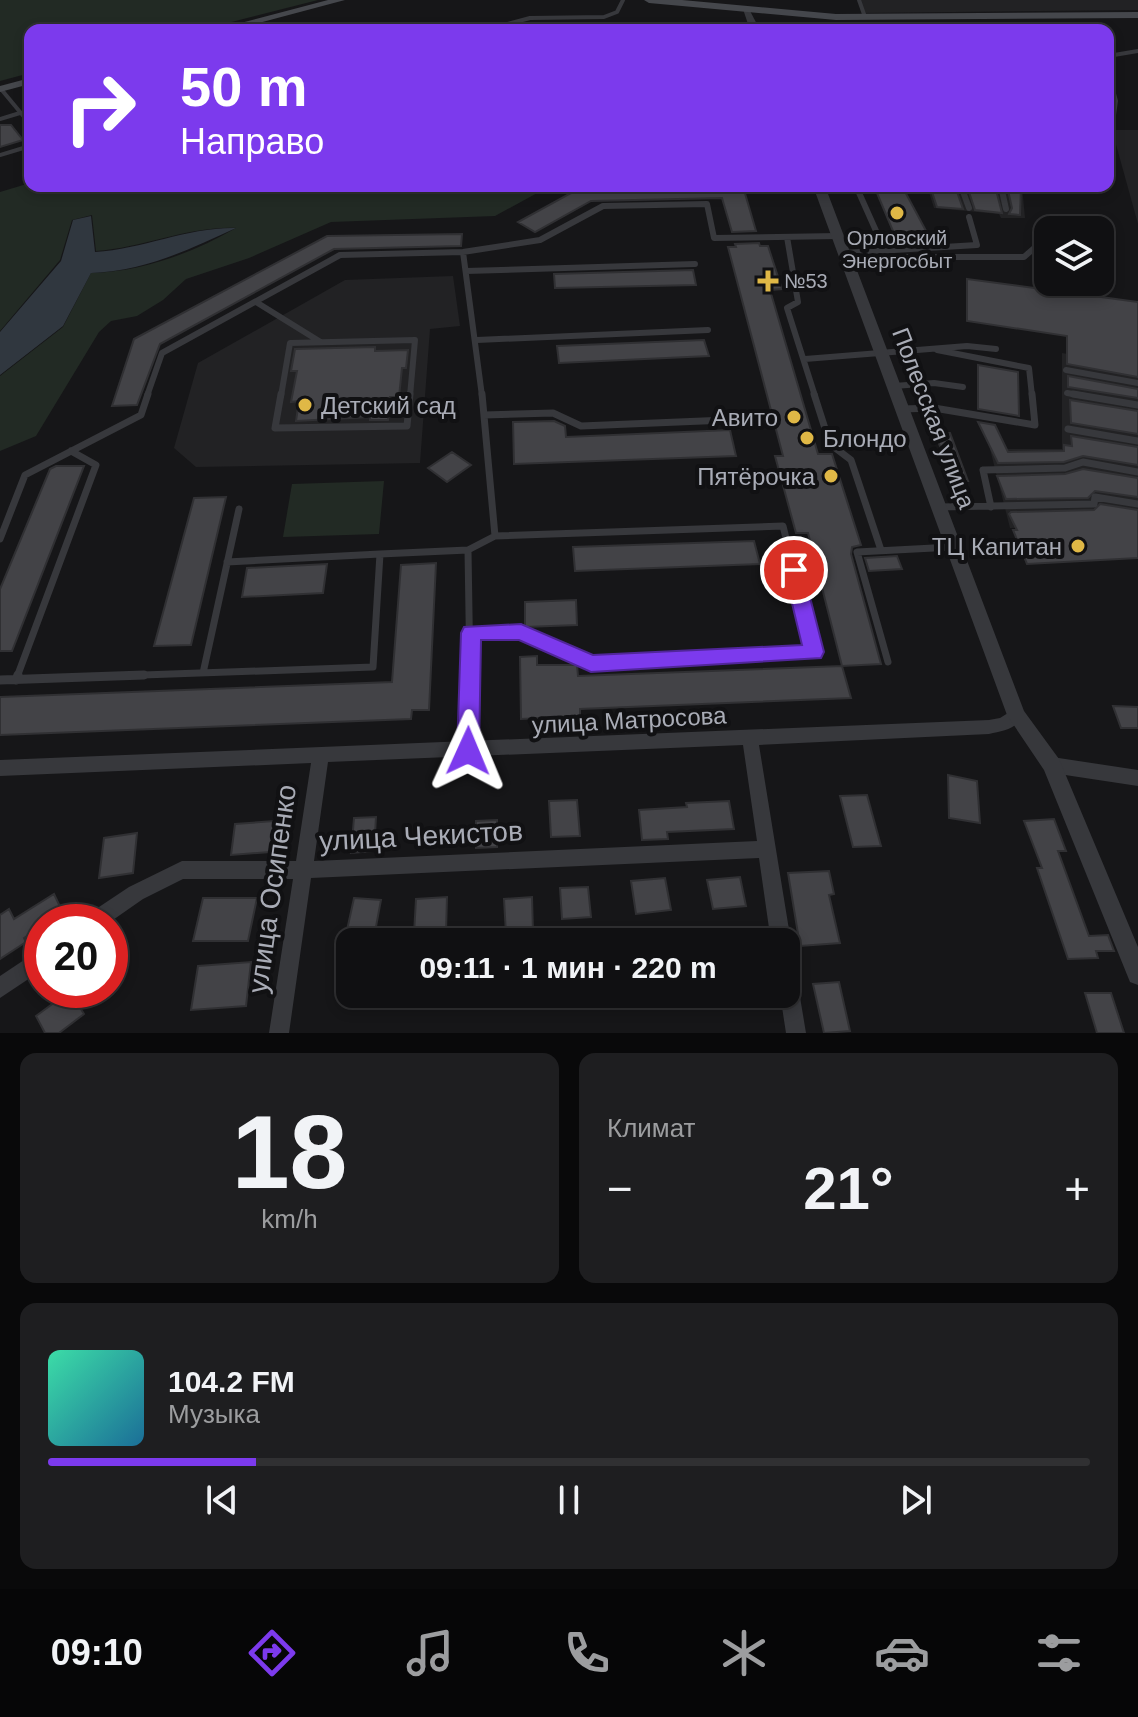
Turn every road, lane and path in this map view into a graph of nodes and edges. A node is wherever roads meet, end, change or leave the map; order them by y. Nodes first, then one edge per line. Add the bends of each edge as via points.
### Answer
1 (340, 0) edge
2 (623, 0) edge
3 (649, 0) edge
4 (859, 0) edge
5 (665, 1) edge
6 (746, 11) junction
7 (1138, 15) edge
8 (939, 16) junction
9 (865, 17) junction
10 (994, 20) junction
11 (243, 24) edge
12 (512, 24) edge
13 (752, 24) edge
14 (942, 24) edge
15 (978, 24) edge
16 (1019, 24) edge
17 (1138, 51) edge
18 (1114, 55) edge
19 (24, 83) edge
20 (1, 89) edge
21 (1114, 94) edge
22 (1116, 101) joint
23 (20, 113) junction
24 (1114, 115) edge
25 (24, 117) edge
26 (0, 119) edge
27 (24, 148) edge
28 (0, 155) edge
29 (821, 192) edge
30 (858, 192) edge
31 (963, 192) edge
32 (1002, 192) edge
33 (969, 208) dead end
34 (1006, 209) dead end
35 (969, 217) dead end
36 (838, 236) junction
37 (787, 237) junction
38 (1034, 248) edge
39 (882, 251) junction
40 (463, 252) junction
41 (844, 253) junction
42 (695, 264) dead end
43 (466, 271) junction
44 (256, 302) junction
45 (708, 330) dead end
46 (477, 340) junction
47 (321, 343) junction
48 (996, 349) dead end
49 (937, 350) junction
50 (881, 354) junction
51 (805, 359) junction
52 (1066, 370) dead end
53 (1138, 383) edge
54 (894, 386) junction
55 (963, 387) dead end
56 (1067, 393) dead end
57 (1138, 405) edge
58 (903, 409) junction
59 (484, 415) junction
60 (727, 420) dead end
61 (1068, 429) dead end
62 (1138, 441) edge
63 (71, 451) junction
64 (1138, 472) edge
65 (1138, 504) edge
66 (940, 507) junction
67 (991, 507) junction
68 (239, 509) dead end
69 (495, 536) junction
70 (0, 539) edge
71 (955, 547) junction
72 (468, 550) junction
73 (881, 550) junction
74 (380, 554) junction
75 (227, 562) junction
76 (471, 633) junction
77 (888, 662) dead end
78 (203, 673) junction
79 (0, 680) edge
80 (16, 680) junction
81 (1016, 715) junction
82 (750, 739) junction
83 (468, 751) junction
84 (321, 754) junction
85 (1052, 765) junction
86 (0, 768) edge
87 (1138, 778) edge
88 (766, 849) junction
89 (303, 870) junction
90 (120, 904) edge
91 (779, 928) edge
92 (24, 971) edge
93 (1138, 974) edge
94 (0, 988) edge
95 (792, 1008) edge
96 (279, 1033) edge
97 (796, 1033) edge

1 - 11 main road
2 - 12 lane via 617,12 604,17 530,18
3 - 5 main road
4 - 9 lane
5 - 6 main road
6 - 9 main road
6 - 13 street
7 - 10 main road
8 - 9 main road
8 - 10 main road
8 - 14 lane
10 - 15 lane
10 - 16 lane
17 - 18 lane
19 - 20 main road
20 - 23 lane
21 - 22 lane
22 - 24 lane
23 - 25 lane
23 - 26 lane
27 - 28 lane
29 - 36 street, Полесская улица
30 - 39 lane
31 - 33 lane
32 - 34 lane
35 - 39 lane via 977,245
36 - 37 lane
36 - 41 street, Полесская улица
37 - 40 lane via 714,238 707,204 603,206 540,240
37 - 51 lane via 798,302 787,308
38 - 39 lane via 1024,257 885,257
39 - 41 lane
40 - 43 lane
40 - 44 lane via 340,255
41 - 50 street, Полесская улица
42 - 43 lane
43 - 46 lane
44 - 47 lane
44 - 63 lane via 162,353 141,415
45 - 46 lane
46 - 59 lane
47 - 47 lane via 290,343 275,428 407,426 415,340
48 - 49 lane
49 - 50 lane
49 - 58 lane via 1029,368 1035,425 934,408
50 - 51 lane
50 - 54 street, Полесская улица
51 - 73 lane via 830,444 851,460
52 - 53 lane
54 - 55 lane
54 - 58 street, Полесская улица
56 - 57 lane
58 - 66 street, Полесская улица
59 - 60 lane via 553,413 581,426
59 - 69 lane
61 - 62 lane
63 - 70 lane via 25,475
63 - 80 lane via 96,465
64 - 67 lane via 1083,462 1065,468 983,470
65 - 67 lane via 1095,497 1094,504
66 - 67 lane
66 - 71 street, Полесская улица
68 - 75 lane
69 - 72 lane
69 - 76 lane via 783,526 814,652 591,664 521,632
71 - 73 lane
71 - 81 street, Полесская улица
72 - 74 lane
72 - 76 lane
73 - 77 lane via 857,552
74 - 75 lane
74 - 78 lane via 373,667
75 - 78 lane
76 - 83 lane
78 - 80 lane
79 - 80 lane
81 - 82 street, улица Матросова via 989,727
81 - 85 street, Полесская улица
82 - 83 street, улица Матросова
82 - 88 street
83 - 84 street, улица Матросова
84 - 86 street, улица Матросова
84 - 89 street, улица Осипенко
85 - 87 street
85 - 93 street, Полесская улица
88 - 89 street, улица Чекистов
88 - 91 street
89 - 90 street, улица Чекистов via 182,870
89 - 96 street, улица Осипенко
92 - 94 street
95 - 97 street

